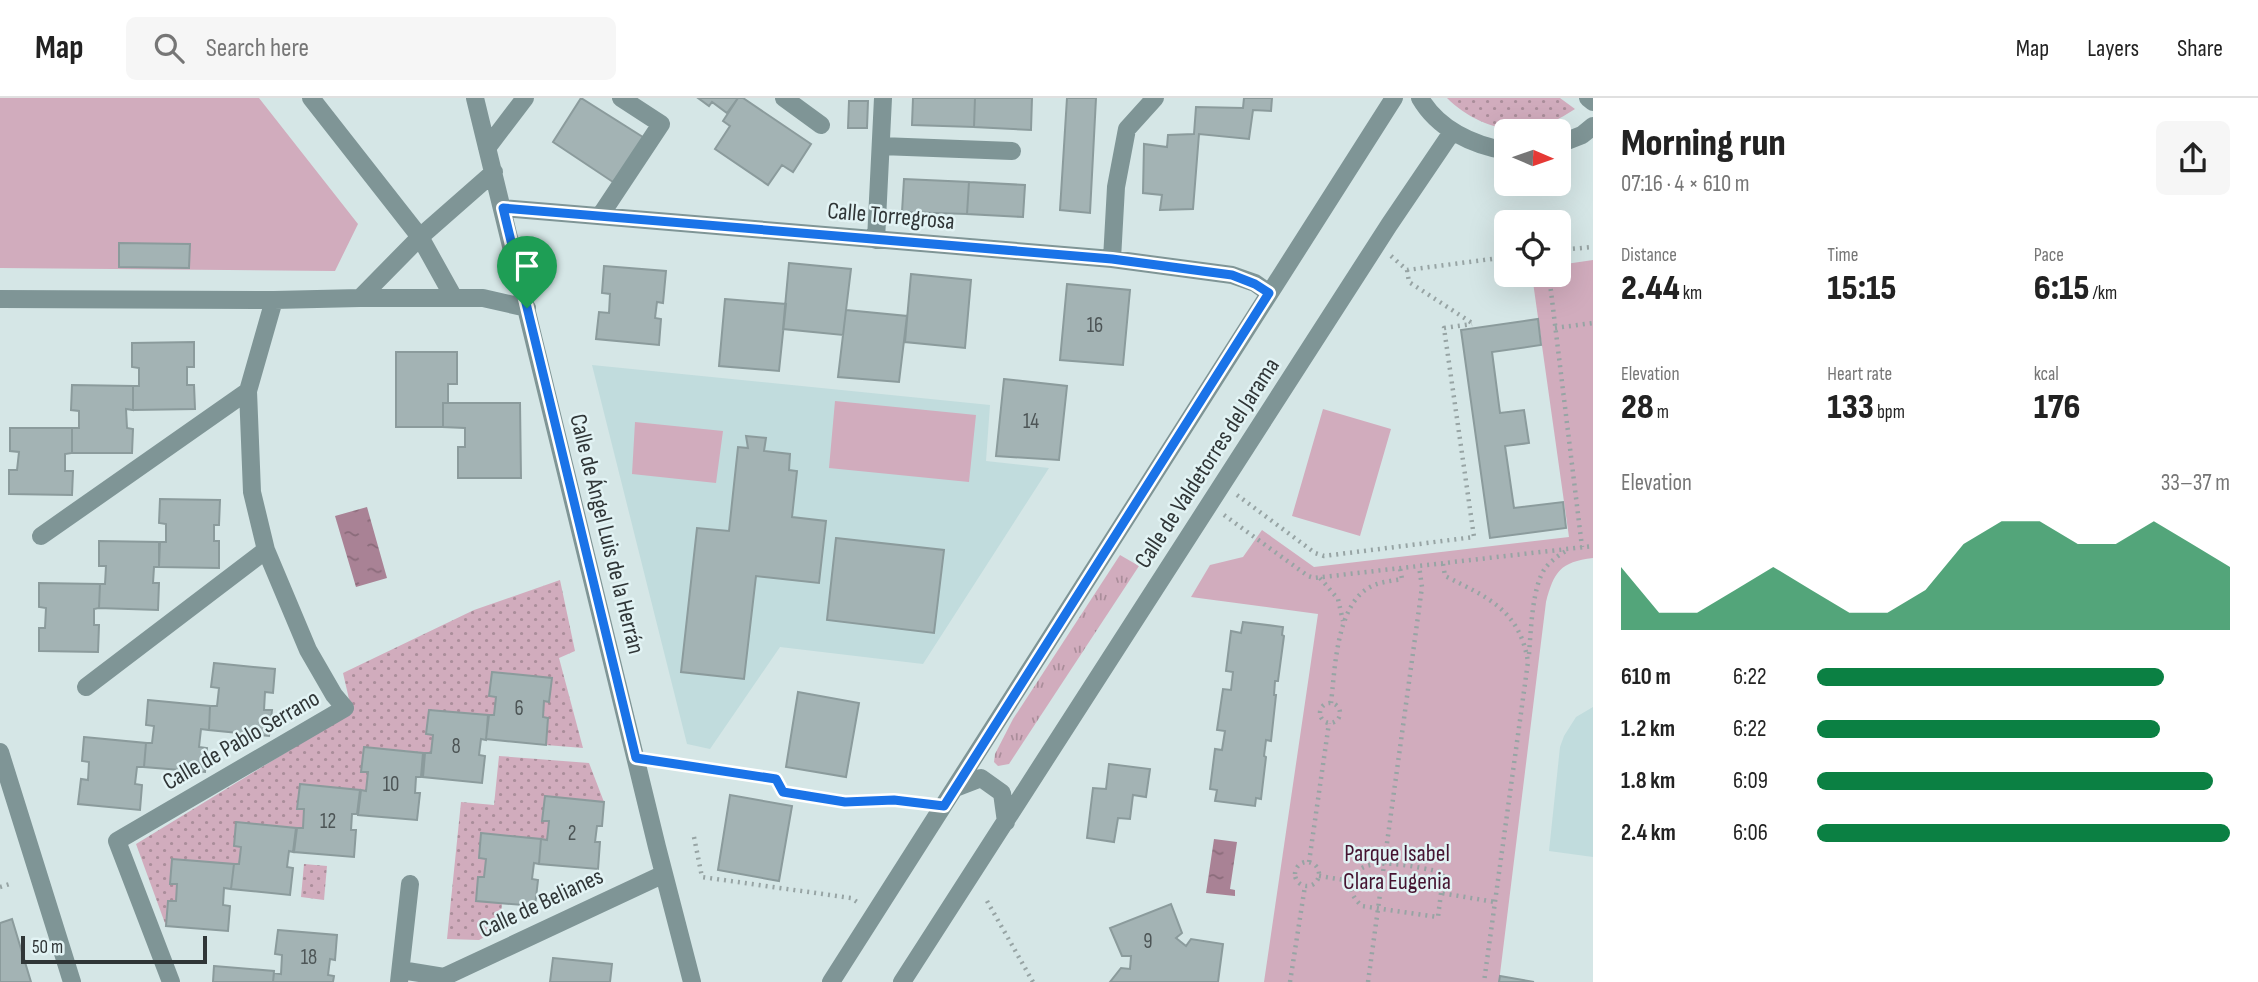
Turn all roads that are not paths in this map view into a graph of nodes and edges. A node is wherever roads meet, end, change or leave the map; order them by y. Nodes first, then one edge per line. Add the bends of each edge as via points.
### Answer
1 (311, 98) edge
2 (475, 98) edge
3 (525, 98) edge
4 (621, 98) edge
5 (784, 98) edge
6 (883, 98) edge
7 (1155, 98) edge
8 (1394, 98) edge
9 (1420, 98) edge
10 (1588, 98) edge
11 (1593, 102) edge
12 (821, 125) dead end
13 (1593, 126) edge
14 (1452, 132) junction
15 (1572, 139) edge
16 (881, 146) junction
17 (487, 148) junction
18 (1494, 148) edge
19 (1012, 151) dead end
20 (494, 172) junction
21 (503, 208) junction
22 (600, 216) junction
23 (419, 237) junction
24 (876, 240) junction
25 (1112, 259) junction
26 (1269, 293) junction
27 (359, 298) junction
28 (454, 298) junction
29 (0, 299) edge
30 (274, 300) junction
31 (527, 308) junction
32 (248, 391) junction
33 (41, 536) dead end
34 (266, 550) junction
35 (86, 687) dead end
36 (0, 752) edge
37 (955, 788) junction
38 (1006, 821) junction
39 (664, 874) junction
40 (410, 884) dead end
41 (400, 976) edge
42 (444, 979) edge
43 (72, 982) edge
44 (171, 982) edge
45 (692, 982) edge
46 (831, 982) edge
47 (902, 982) edge

1 - 23 street
2 - 17 street, Calle de Ángel Luis de la Herrán
3 - 17 street
4 - 22 street via 661,124
5 - 12 street
6 - 16 street
7 - 25 street via 1127,129 1116,187
8 - 26 street, Calle de Valdetorres del Jarama
9 - 14 street
10 - 11 street
13 - 15 street
14 - 18 street
14 - 38 street, Calle de Valdetorres del Jarama
16 - 19 street
16 - 24 street
17 - 20 street, Calle de Ángel Luis de la Herrán
20 - 21 street, Calle de Ángel Luis de la Herrán
20 - 23 street
21 - 22 street, Calle Torregrosa
21 - 31 street, Calle de Ángel Luis de la Herrán
22 - 24 street, Calle Torregrosa
23 - 27 street
23 - 28 street
24 - 25 street, Calle Torregrosa
25 - 26 street, Calle Torregrosa via 1232,275
26 - 37 street, Calle de Valdetorres del Jarama
27 - 28 street
27 - 30 street
28 - 31 street via 483,298
29 - 30 street
30 - 32 street, Calle de Pablo Serrano
31 - 39 street, Calle de Ángel Luis de la Herrán
32 - 33 street
32 - 34 street, Calle de Pablo Serrano via 251,492
34 - 35 street
34 - 44 street, Calle de Pablo Serrano via 308,650 345,708 117,841
36 - 43 street
37 - 38 street via 981,778 1002,793
37 - 46 street, Calle de Valdetorres del Jarama
38 - 47 street, Calle de Valdetorres del Jarama
39 - 42 street, Calle de Belianes
39 - 45 street, Calle de Ángel Luis de la Herrán
40 - 41 street
41 - 42 street

